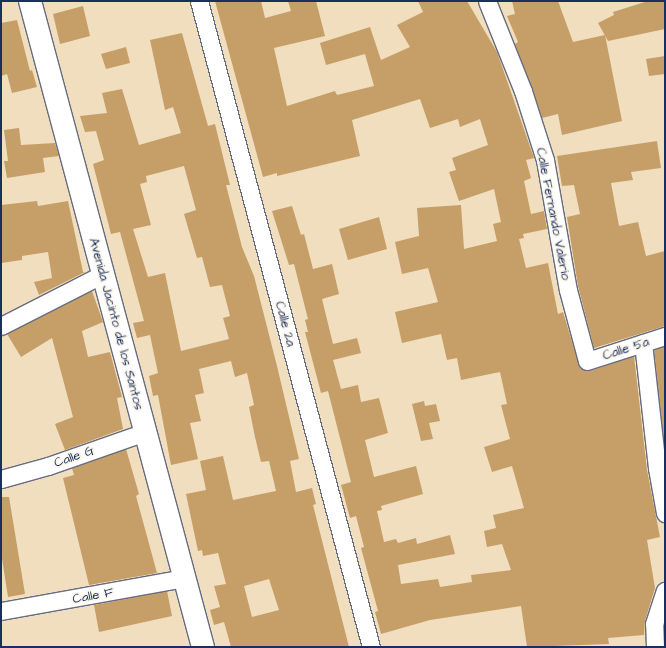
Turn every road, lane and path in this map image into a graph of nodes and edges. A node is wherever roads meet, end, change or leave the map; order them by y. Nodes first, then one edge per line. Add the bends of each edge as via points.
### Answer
1 (30, 1) edge
2 (199, 1) edge
3 (487, 1) edge
4 (103, 274) junction
5 (1, 326) edge
6 (665, 336) edge
7 (643, 343) junction
8 (587, 362) joint
9 (145, 432) junction
10 (661, 467) edge
11 (1, 479) edge
12 (665, 513) edge
13 (185, 578) junction
14 (665, 591) edge
15 (1, 611) edge
16 (203, 647) edge
17 (371, 647) edge
18 (655, 647) edge

1 - 4 main road, Avenida Jacinto de los Santos
2 - 17 street, Calle 2a
3 - 8 street, Calle Fernando Valerio via 523,91 545,160 568,290
4 - 5 street
4 - 9 main road, Avenida Jacinto de los Santos
6 - 7 street, Calle 5a
7 - 8 street, Calle 5a
7 - 10 street
9 - 11 street, Calle G via 40,469
9 - 13 main road, Avenida Jacinto de los Santos
10 - 12 street
13 - 15 street, Calle F
13 - 16 main road, Avenida Jacinto de los Santos
14 - 18 street via 654,624

